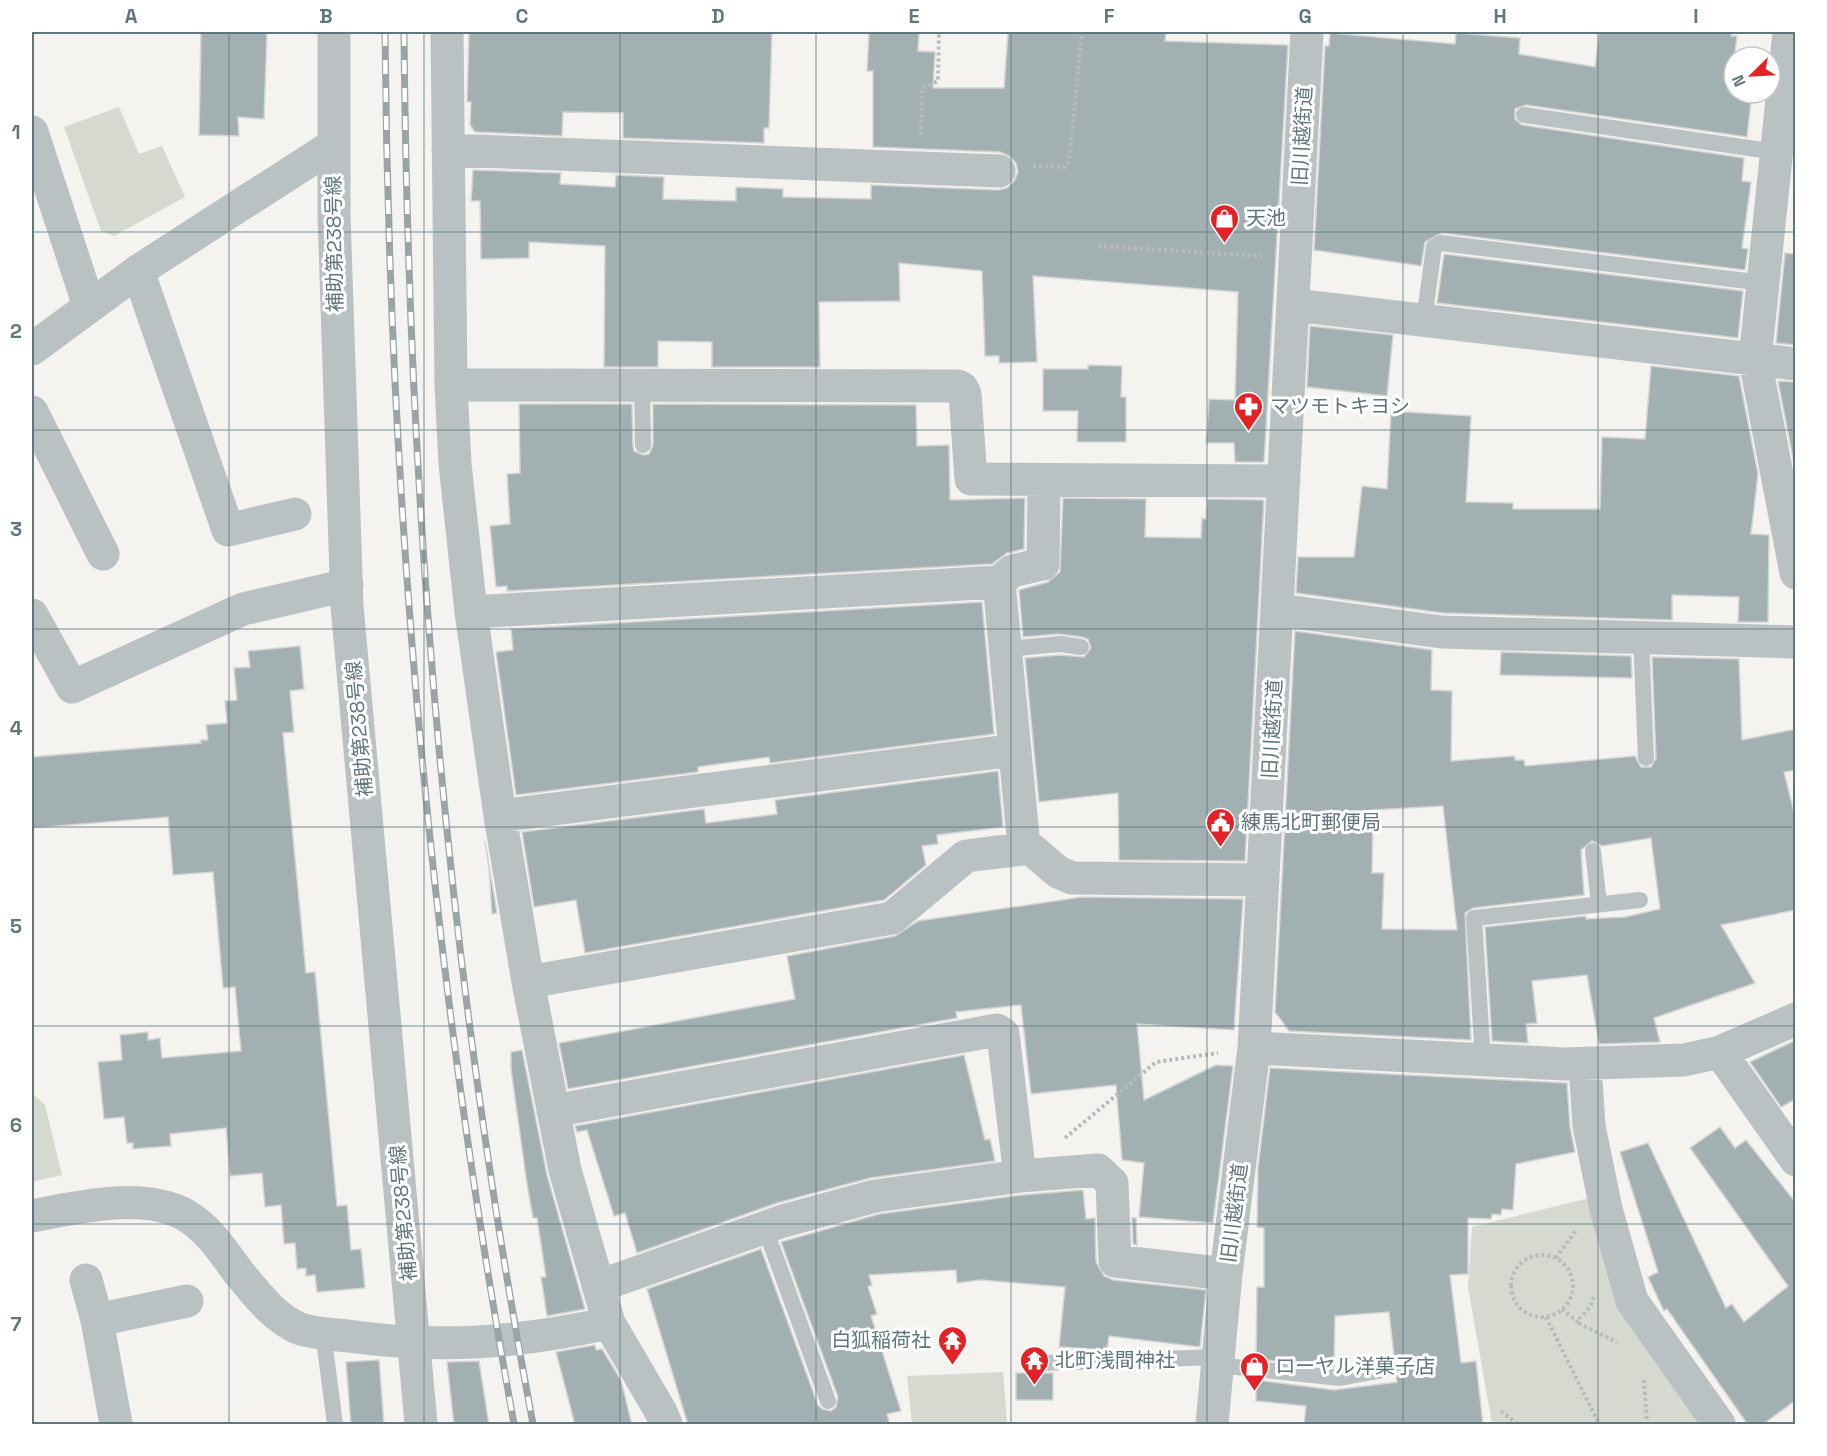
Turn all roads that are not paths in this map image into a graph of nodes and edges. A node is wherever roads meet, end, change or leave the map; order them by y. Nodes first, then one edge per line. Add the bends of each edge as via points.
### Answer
1 (334, 32) edge
2 (447, 32) edge
3 (1306, 32) edge
4 (1789, 32) edge
5 (1524, 115) dead end
6 (32, 132) edge
7 (332, 146) junction
8 (448, 150) junction
9 (1776, 152) junction
10 (37, 166) edge
11 (999, 171) road end
12 (138, 271) junction
13 (1763, 283) junction
14 (1294, 305) junction
15 (89, 306) junction
16 (1424, 320) junction
17 (32, 349) edge
18 (1755, 360) junction
19 (1796, 364) edge
20 (451, 385) junction
21 (642, 386) junction
22 (32, 412) edge
23 (643, 445) dead end
24 (1044, 480) junction
25 (1284, 481) junction
26 (295, 514) dead end
27 (103, 554) dead end
28 (1796, 573) edge
29 (999, 582) junction
30 (347, 585) junction
31 (1278, 610) junction
32 (471, 612) junction
33 (32, 615) edge
34 (1641, 636) junction
35 (1796, 642) edge
36 (1081, 647) dead end
37 (1007, 649) junction
38 (1015, 750) junction
39 (1646, 758) dead end
40 (500, 816) junction
41 (1024, 847) junction
42 (1593, 851) dead end
43 (1263, 880) junction
44 (1640, 900) dead end
45 (1599, 904) junction
46 (528, 982) junction
47 (1796, 1018) edge
48 (1254, 1048) junction
49 (1720, 1052) junction
50 (1484, 1060) junction
51 (1585, 1064) junction
52 (553, 1111) junction
53 (1796, 1160) edge
54 (1020, 1176) junction
55 (32, 1216) edge
56 (765, 1228) junction
57 (1226, 1274) junction
58 (86, 1280) dead end
59 (598, 1286) junction
60 (187, 1301) dead end
61 (97, 1320) junction
62 (609, 1323) junction
63 (323, 1332) junction
64 (414, 1342) junction
65 (1218, 1361) junction
66 (1042, 1363) dead end
67 (1384, 1370) dead end
68 (828, 1401) dead end
69 (116, 1425) edge
70 (335, 1425) edge
71 (421, 1425) edge
72 (666, 1425) edge
73 (1212, 1425) edge
74 (1719, 1425) edge

1 - 7 street, 補助第238号線
2 - 8 street
3 - 14 street, 旧川越街道
4 - 9 street
5 - 9 lane
6 - 10 street
7 - 12 street
7 - 30 street, 補助第238号線
8 - 11 street
8 - 20 street
9 - 13 street
10 - 15 street
12 - 15 street
12 - 26 street via 228,530
13 - 16 lane via 1441,243 1434,247
13 - 18 street
14 - 16 street
14 - 25 street, 旧川越街道
15 - 17 street
16 - 18 street
18 - 19 street
18 - 28 street
20 - 21 street
20 - 32 street
21 - 23 lane
21 - 24 street via 958,386 965,394 971,479
22 - 27 street
24 - 25 street
24 - 29 street via 1044,564 1012,571
25 - 31 street, 旧川越街道
29 - 32 street
29 - 37 street
30 - 33 street via 243,609 72,687
30 - 64 street, 補助第238号線
31 - 34 street via 1441,632
31 - 43 street, 旧川越街道
32 - 40 street
34 - 35 street
34 - 39 lane
36 - 37 lane via 1060,644
37 - 38 street
38 - 40 street
38 - 41 street
40 - 46 street
41 - 43 street via 1035,850 1058,872 1072,878
41 - 46 street via 961,858 892,918
42 - 45 lane
43 - 48 street, 旧川越街道
44 - 45 lane
45 - 50 lane via 1474,918
46 - 52 street
47 - 49 street
48 - 50 street
48 - 57 street, 旧川越街道
49 - 51 street via 1684,1060
49 - 53 street
50 - 51 street
51 - 74 street via 1589,1126 1606,1209 1632,1302
52 - 54 street via 997,1030 1003,1034
52 - 59 street via 565,1170
54 - 56 street via 875,1196
54 - 57 street via 1103,1172 1112,1183 1115,1261
55 - 63 street via 144,1202 187,1216 212,1237 270,1311 299,1328
56 - 59 street
56 - 68 lane
57 - 65 street, 旧川越街道
58 - 61 street
59 - 62 street
60 - 61 street
61 - 69 street
62 - 64 street via 546,1337 498,1342
62 - 72 street
63 - 64 street
63 - 70 lane
64 - 71 street, 補助第238号線
65 - 66 lane
65 - 67 lane via 1340,1378
65 - 73 street, 旧川越街道

